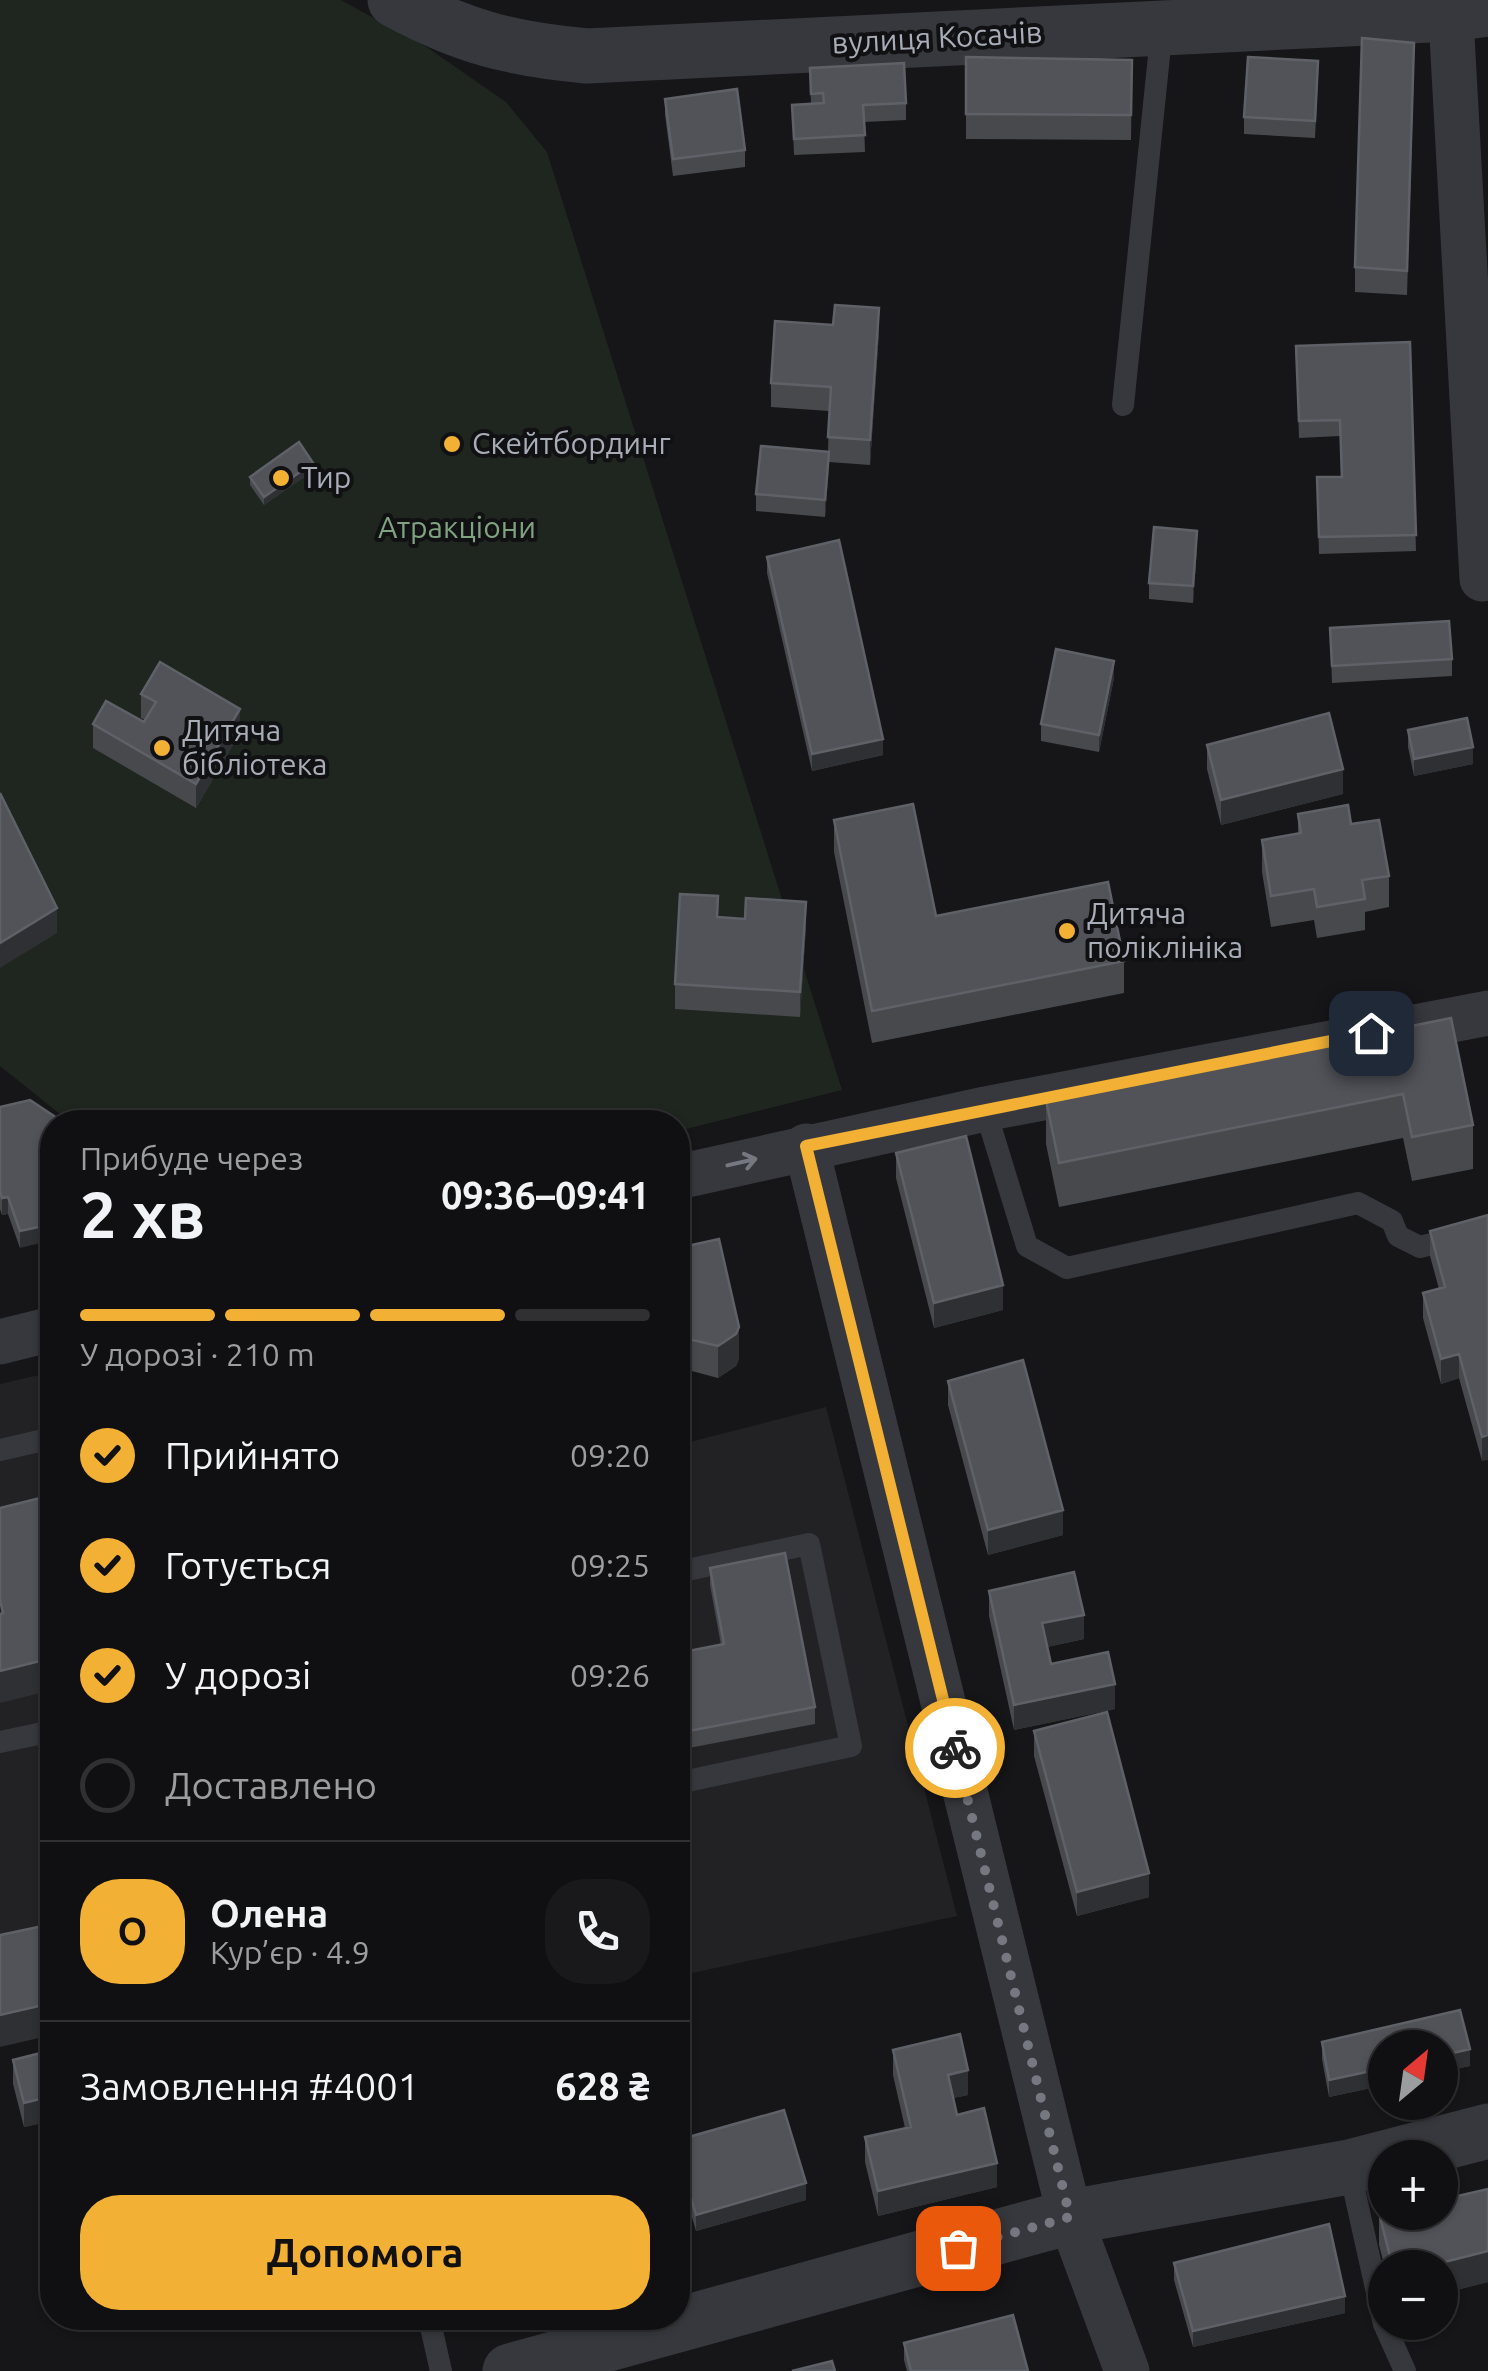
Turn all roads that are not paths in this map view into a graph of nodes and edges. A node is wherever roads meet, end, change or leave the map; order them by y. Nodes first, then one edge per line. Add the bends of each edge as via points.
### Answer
1 (396, 0) edge
2 (1463, 8) edge
3 (1162, 27) junction
4 (1123, 405) dead end
5 (1482, 579) dead end
6 (1488, 1012) edge
7 (984, 1109) junction
8 (806, 1146) junction
9 (690, 1174) edge
10 (1488, 1230) edge
11 (40, 1332) edge
12 (0, 1342) edge
13 (40, 1441) edge
14 (0, 1450) edge
15 (690, 1569) edge
16 (40, 1734) edge
17 (0, 1742) edge
18 (690, 1780) edge
19 (1488, 2131) edge
20 (1349, 2167) junction
21 (1070, 2217) junction
22 (690, 2322) edge
23 (431, 2330) edge
24 (659, 2330) edge
25 (441, 2371) edge
26 (510, 2371) edge
27 (1127, 2371) edge
28 (1405, 2371) edge

1 - 3 street, вулиця Косачів via 488,42 587,56
2 - 3 street, вулиця Косачів
2 - 5 street
3 - 4 lane
6 - 7 street
7 - 8 street
7 - 10 lane via 1027,1246 1068,1268 1358,1203 1420,1247
9 -> 8 street
8 - 21 street
11 - 12 street
13 - 14 lane
15 - 18 lane via 809,1544 851,1746
16 - 17 lane
19 - 20 street
20 - 21 street
20 - 28 lane via 1384,2324
21 - 22 street
21 - 27 street
23 - 25 lane
24 - 26 street

